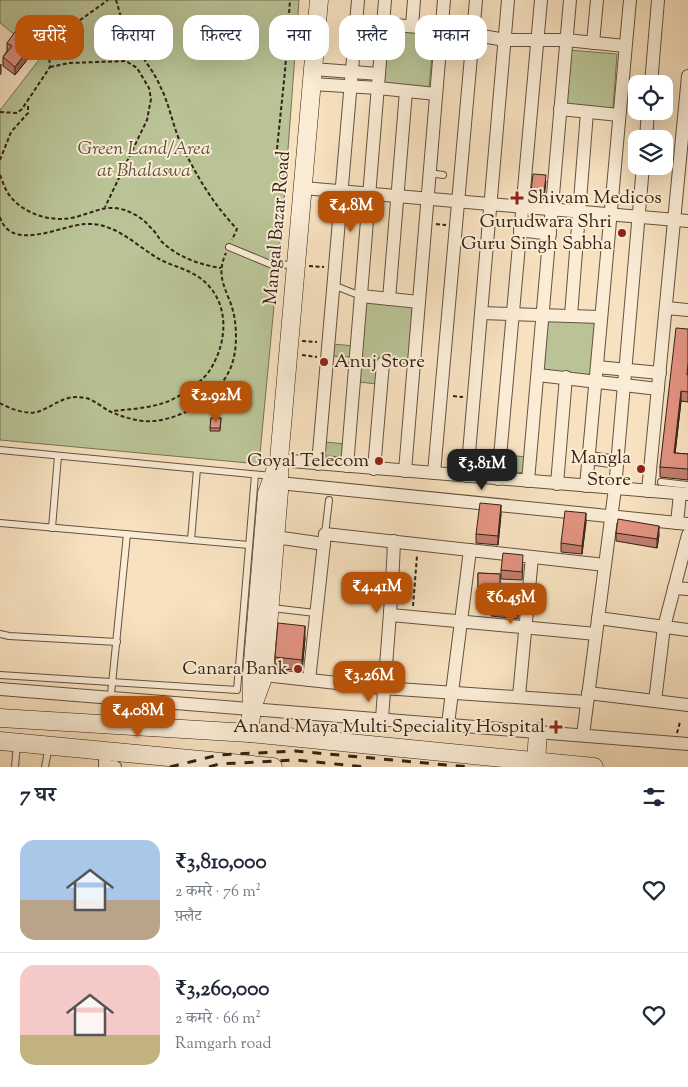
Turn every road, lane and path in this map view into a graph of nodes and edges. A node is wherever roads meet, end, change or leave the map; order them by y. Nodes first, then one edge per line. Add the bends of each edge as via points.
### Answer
1 (108, 0) edge
2 (116, 0) edge
3 (290, 0) edge
4 (319, 0) edge
5 (358, 0) edge
6 (385, 0) edge
7 (414, 0) edge
8 (444, 0) edge
9 (476, 0) edge
10 (508, 0) edge
11 (541, 0) edge
12 (570, 0) edge
13 (597, 0) edge
14 (630, 0) edge
15 (658, 0) edge
16 (384, 15) edge
17 (443, 15) edge
18 (475, 15) edge
19 (405, 26) edge
20 (412, 26) junction
21 (415, 26) edge
22 (487, 37) edge
23 (505, 40) junction
24 (538, 40) junction
25 (566, 40) junction
26 (593, 43) junction
27 (625, 46) junction
28 (380, 60) edge
29 (439, 60) edge
30 (471, 60) edge
31 (50, 67) junction
32 (352, 71) junction
33 (379, 74) junction
34 (652, 75) edge
35 (313, 76) junction
36 (688, 76) edge
37 (350, 86) junction
38 (378, 88) junction
39 (406, 91) junction
40 (436, 94) junction
41 (28, 102) junction
42 (560, 109) junction
43 (0, 112) edge
44 (587, 112) junction
45 (619, 115) junction
46 (685, 129) edge
47 (277, 149) dead end
48 (0, 160) edge
49 (0, 175) edge
50 (642, 175) edge
51 (303, 188) junction
52 (341, 192) junction
53 (369, 195) junction
54 (397, 197) junction
55 (428, 200) junction
56 (458, 202) junction
57 (490, 205) junction
58 (104, 207) junction
59 (522, 207) junction
60 (552, 210) junction
61 (579, 212) junction
62 (610, 214) junction
63 (0, 217) edge
64 (639, 217) junction
65 (674, 220) junction
66 (688, 221) edge
67 (426, 223) junction
68 (456, 226) junction
69 (520, 230) junction
70 (550, 234) junction
71 (229, 247) junction
72 (296, 265) junction
73 (221, 268) junction
74 (335, 268) junction
75 (333, 285) junction
76 (361, 296) junction
77 (389, 299) junction
78 (419, 302) junction
79 (666, 308) junction
80 (688, 310) edge
81 (481, 313) junction
82 (543, 314) junction
83 (512, 315) junction
84 (571, 315) junction
85 (601, 317) junction
86 (383, 362) dead end
87 (597, 367) junction
88 (625, 370) junction
89 (660, 374) junction
90 (538, 375) junction
91 (566, 377) junction
92 (596, 380) junction
93 (624, 384) junction
94 (658, 389) junction
95 (0, 403) edge
96 (109, 411) junction
97 (0, 450) edge
98 (58, 456) junction
99 (589, 458) junction
100 (617, 462) junction
101 (318, 464) junction
102 (347, 466) junction
103 (197, 469) junction
104 (374, 469) junction
105 (405, 471) junction
106 (434, 473) junction
107 (277, 474) junction
108 (255, 475) junction
109 (467, 476) junction
110 (498, 479) junction
111 (528, 481) junction
112 (661, 482) dead end
113 (557, 484) junction
114 (586, 486) junction
115 (615, 488) junction
116 (648, 491) junction
117 (685, 491) edge
118 (329, 500) dead end
119 (611, 517) junction
120 (0, 523) edge
121 (683, 524) edge
122 (52, 528) junction
123 (127, 534) junction
124 (688, 535) edge
125 (263, 539) junction
126 (324, 539) junction
127 (191, 540) junction
128 (394, 541) junction
129 (418, 544) junction
130 (470, 550) junction
131 (532, 557) junction
132 (605, 565) junction
133 (674, 588) junction
134 (688, 589) edge
135 (270, 608) junction
136 (315, 613) junction
137 (391, 615) junction
138 (412, 617) junction
139 (598, 618) junction
140 (462, 622) junction
141 (524, 627) junction
142 (664, 627) junction
143 (688, 630) edge
144 (0, 634) edge
145 (596, 634) junction
146 (117, 642) junction
147 (0, 675) edge
148 (264, 676) junction
149 (309, 680) junction
150 (113, 682) junction
151 (383, 688) junction
152 (0, 689) edge
153 (452, 692) junction
154 (519, 696) junction
155 (588, 697) junction
156 (112, 698) junction
157 (655, 701) junction
158 (688, 705) edge
159 (252, 708) junction
160 (0, 718) edge
161 (382, 719) junction
162 (448, 724) junction
163 (108, 725) junction
164 (538, 732) junction
165 (249, 733) junction
166 (583, 736) junction
167 (9, 741) edge
168 (49, 744) junction
169 (688, 744) edge
170 (108, 762) edge
171 (536, 762) junction
172 (15, 767) edge
173 (45, 767) edge
174 (274, 767) edge
175 (594, 767) edge

1 - 31 path via 52,41 48,46
2 - 71 path via 129,36 161,88 191,163 223,215 237,228
3 - 47 path
4 - 35 main road, Mangal Bazar Road
5 - 32 street
6 - 16 street
7 - 20 street
8 - 17 street
9 - 18 street
10 - 23 street
11 - 24 street
12 - 25 street
13 - 26 street
14 - 27 street
15 - 34 street
19 - 20 street
20 - 21 street
22 - 23 street
23 - 24 street
23 - 57 street
24 - 25 street
24 - 59 street
25 - 26 street
25 - 42 street
26 - 27 street
27 - 45 street
28 - 33 street
29 - 40 street
30 - 56 street
31 - 41 path
31 - 58 path via 126,61 137,68 149,88 151,99 147,120
32 - 33 street
32 - 35 street
32 - 37 street
33 - 38 street
35 - 37 street
35 - 51 main road, Mangal Bazar Road
36 - 46 street
37 - 38 street
37 - 52 street
38 - 39 street
38 - 53 street
39 - 40 street
39 - 54 street
40 - 55 street via 436,174
41 - 43 path via 16,113
41 - 48 path via 28,112 11,132
42 - 44 street
42 - 60 street
44 - 45 street
44 - 61 street
45 - 62 street
46 - 65 street
49 - 58 path via 11,197 36,214 59,219
50 - 64 street
51 - 52 street
51 - 72 main road, Mangal Bazar Road
52 - 53 street
52 - 74 street
53 - 54 street
53 - 76 street
54 - 55 street
54 - 77 street
55 - 56 street
55 - 67 street
56 - 57 street
56 - 68 street
57 - 59 street
57 - 81 street
58 - 73 path via 137,216 162,242 191,261
59 - 60 street
59 - 69 street
60 - 61 street
60 - 70 street
61 - 62 street
61 - 84 street
62 - 64 street
62 - 85 street
63 - 96 path via 11,231 29,236 84,224 102,224 161,260 196,275 217,298 224,322 221,347 197,384 173,400
64 - 65 street
64 - 88 street
65 - 66 street
65 - 79 street
67 - 68 path
67 - 78 street
68 - 106 street
69 - 70 street
69 - 83 street
70 - 82 street
71 - 72 lane via 270,264
71 - 73 path
72 - 74 path
72 - 107 main road, Mangal Bazar Road
73 - 96 path via 236,332 230,368 220,384 195,406 158,422 126,418
74 - 75 street
75 - 76 lane
75 - 101 street
76 - 77 street
76 - 102 street
77 - 78 street
78 - 105 street
79 - 80 street
79 - 89 street
81 - 83 street
81 - 109 street
82 - 83 street
82 - 84 street
82 - 90 street
83 - 110 street
84 - 85 street
85 - 87 street
86 - 104 street
87 - 88 street
87 - 92 street
88 - 89 street
88 - 93 street
89 - 94 street
90 - 91 street
90 - 111 street
91 - 92 street
91 - 113 street
92 - 93 street
92 - 99 street
93 - 94 street
93 - 100 street
94 - 116 street
95 - 96 path via 20,411 38,412 62,398 87,398
97 - 98 lane
98 - 103 lane
98 - 122 lane
99 - 100 street
99 - 114 street
100 - 115 street
101 - 102 street
101 - 107 street
102 - 104 street
103 - 108 lane
103 - 127 lane
104 - 105 street
105 - 106 street
106 - 109 street
107 - 108 lane
107 - 119 street
107 - 125 main road, Mangal Bazar Road
108 - 125 lane
109 - 110 street
110 - 111 street
111 - 113 street
112 - 117 lane
113 - 114 street
114 - 115 street
115 - 116 street
115 - 119 street
116 - 117 street
117 - 121 street
118 - 126 lane
119 - 121 street
119 - 132 street
120 - 122 lane
122 - 123 lane
123 - 127 lane
123 - 146 lane
124 - 133 street
125 - 126 street
125 - 127 lane
125 - 135 main road
125 - 150 lane via 237,690
125 - 159 main road
126 - 128 street
126 - 136 street
128 - 129 street
128 - 137 street
129 - 130 street
129 - 138 path
130 - 131 street
130 - 140 street
131 - 132 street
131 - 141 street
132 - 139 street
133 - 134 street
133 - 142 street
135 - 136 lane
135 - 148 main road
136 - 149 street
137 - 138 street
137 - 151 street
138 - 140 street
139 - 142 street
139 - 145 street
140 - 141 street
140 - 153 street
141 - 145 street
141 - 154 street
142 - 143 street
142 - 157 street
144 - 146 lane
145 - 155 street
146 - 150 lane
147 - 150 lane
148 - 149 street
148 - 159 main road
149 - 151 street
150 - 156 lane
151 - 153 street
151 - 161 street
152 - 156 street
153 - 154 street
153 - 162 street
154 - 155 street
155 - 157 street
155 - 166 street
156 - 159 street
156 - 163 lane
157 - 158 street
159 - 161 street
159 - 165 main road
160 - 163 main road
161 - 162 street
162 - 164 street
163 - 165 main road
164 - 166 street
164 - 171 main road
165 - 171 main road
166 - 169 street
167 - 168 main road
167 - 172 lane
168 - 170 main road
168 - 173 lane
170 - 174 main road
171 - 175 main road

